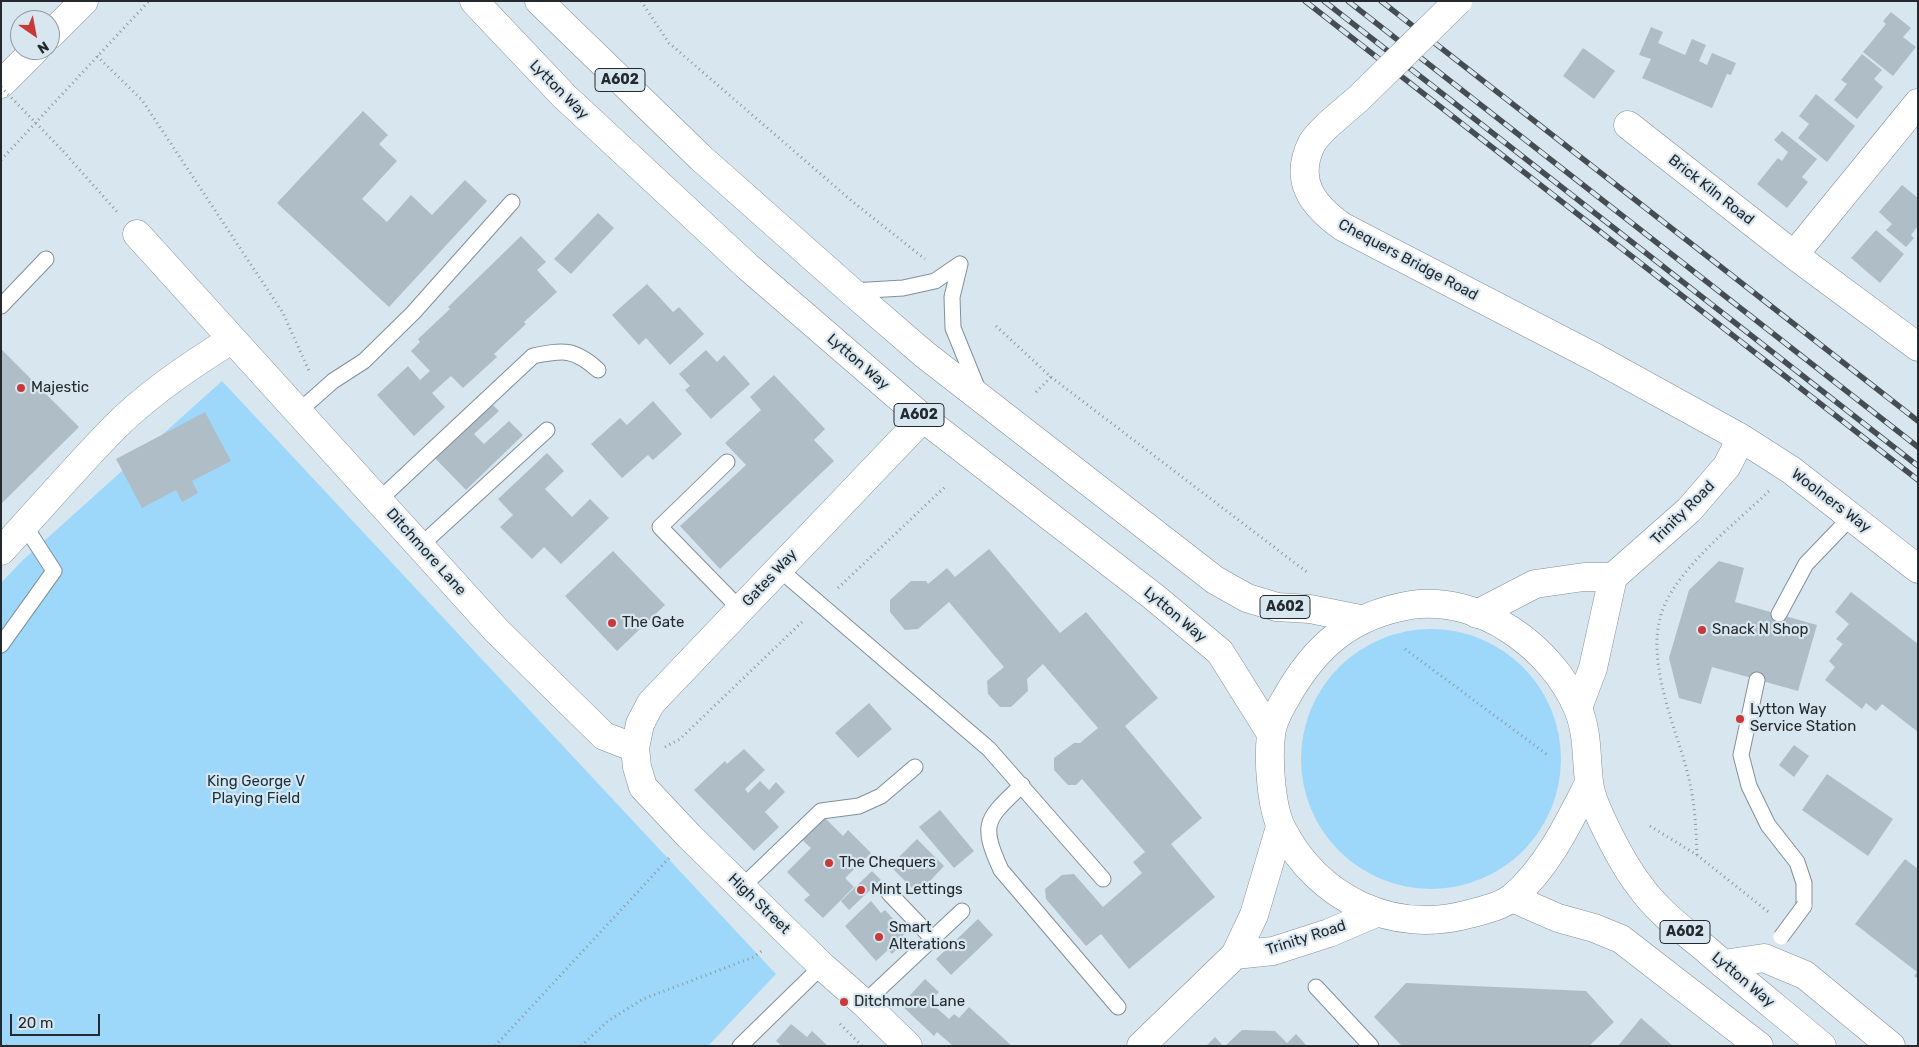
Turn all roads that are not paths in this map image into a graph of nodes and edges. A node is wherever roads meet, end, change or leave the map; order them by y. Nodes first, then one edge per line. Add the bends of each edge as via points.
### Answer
1 (84, 1) edge
2 (474, 1) edge
3 (539, 1) edge
4 (1458, 1) edge
5 (60, 25) edge
6 (26, 60) edge
7 (1, 86) edge
8 (1918, 103) edge
9 (1628, 125) dead end
10 (512, 202) dead end
11 (137, 234) road end
12 (1794, 256) junction
13 (46, 259) dead end
14 (851, 292) junction
15 (1, 306) edge
16 (231, 340) junction
17 (1918, 347) edge
18 (598, 370) dead end
19 (982, 400) junction
20 (298, 412) junction
21 (923, 418) junction
22 (547, 430) dead end
23 (1741, 438) junction
24 (727, 462) dead end
25 (379, 500) junction
26 (1852, 516) junction
27 (25, 526) junction
28 (420, 546) junction
29 (1, 551) edge
30 (779, 569) junction
31 (1918, 569) edge
32 (1613, 577) junction
33 (740, 609) junction
34 (1477, 614) junction
35 (1779, 614) dead end
36 (1360, 619) junction
37 (1, 646) edge
38 (1757, 680) dead end
39 (1578, 708) junction
40 (1270, 732) junction
41 (635, 748) junction
42 (915, 767) dead end
43 (1022, 785) junction
44 (1588, 785) junction
45 (1280, 827) junction
46 (1103, 879) dead end
47 (742, 887) junction
48 (889, 893) dead end
49 (1512, 898) junction
50 (962, 911) dead end
51 (1376, 913) junction
52 (933, 939) junction
53 (1235, 955) junction
54 (1764, 958) junction
55 (1723, 964) junction
56 (822, 966) junction
57 (1316, 987) dead end
58 (864, 1003) junction
59 (1118, 1007) dead end
60 (740, 1046) edge
61 (908, 1046) edge
62 (1141, 1046) edge
63 (1371, 1046) edge
64 (1759, 1046) edge
65 (1822, 1046) edge
66 (1890, 1046) edge

1 - 5 street
2 - 21 street, Lytton Way / A602 via 564,96 633,162 748,267
3 - 14 street, Lytton Way / A602 via 701,158
4 - 23 street, Chequers Bridge Road, bridge via 1312,142 1305,163 1306,190 1322,212 1343,227 1596,358
6 - 7 street
8 - 12 street
9 - 12 street, Brick Kiln Road
10 - 20 lane via 413,313 364,361 319,392
11 - 16 street, Ditchmore Lane
12 - 17 street, Brick Kiln Road
13 - 15 lane
14 - 19 street, Lytton Way / A602
14 - 19 lane via 903,288 935,281 960,264 952,297 954,328
16 - 20 street, Ditchmore Lane
16 - 27 street via 164,386 113,428
18 - 25 lane via 582,356 558,351 533,356
19 - 36 street, Lytton Way / A602 via 1215,580 1247,598 1277,607 1310,609
20 - 25 street, Ditchmore Lane
21 - 30 street, Gates Way
21 - 40 street, Lytton Way / A602 via 1220,652
22 - 28 lane
23 - 26 street, Woolners Way via 1791,470
23 - 32 street, Trinity Road via 1727,466 1700,498
24 - 33 lane via 660,527
25 - 28 street, Ditchmore Lane
26 - 31 street, Woolners Way
26 - 35 lane via 1806,564
27 - 29 street
27 - 37 lane via 54,571
28 - 41 street, Ditchmore Lane via 496,630 604,736
30 - 33 street, Gates Way
30 - 43 lane via 989,749
32 - 34 street via 1584,577 1535,584
32 - 39 street via 1593,668
33 - 41 street, Gates Way via 651,703 640,724
34 - 36 street, Lytton Way / A602 via 1423,604 1394,608
34 - 39 street, Lytton Way / A602 via 1524,638 1552,668
36 - 40 street, Lytton Way / A602 via 1313,657 1284,701
38 - 54 lane, bridge via 1741,755 1749,786 1768,826 1797,862 1804,883 1804,906
39 - 44 street, Lytton Way / A602 via 1586,734
40 - 45 street, Lytton Way / A602 via 1274,800
41 - 47 street, High Street via 643,787
42 - 47 lane via 882,796 859,806 820,811
43 - 46 lane
43 - 59 lane via 994,812 988,828 989,844 1001,870
44 - 49 street, Lytton Way / A602 via 1550,854
44 - 55 street, Lytton Way / A602 via 1614,845 1639,886 1668,918
45 - 51 street, Lytton Way / A602 via 1300,856 1330,888
45 - 53 street, Trinity Road via 1254,915
47 - 56 street, High Street
48 - 52 lane
49 - 51 street, Lytton Way / A602 via 1445,921 1406,920
49 - 64 street, A602 via 1558,918 1621,939
50 - 52 lane
51 - 53 street, Trinity Road via 1273,951
52 - 58 lane
53 - 62 street, Trinity Road
54 - 55 street
54 - 66 street via 1805,975
55 - 65 street, Lytton Way / A602
56 - 58 street, High Street
56 - 60 lane
57 - 63 lane
58 - 61 street, High Street

